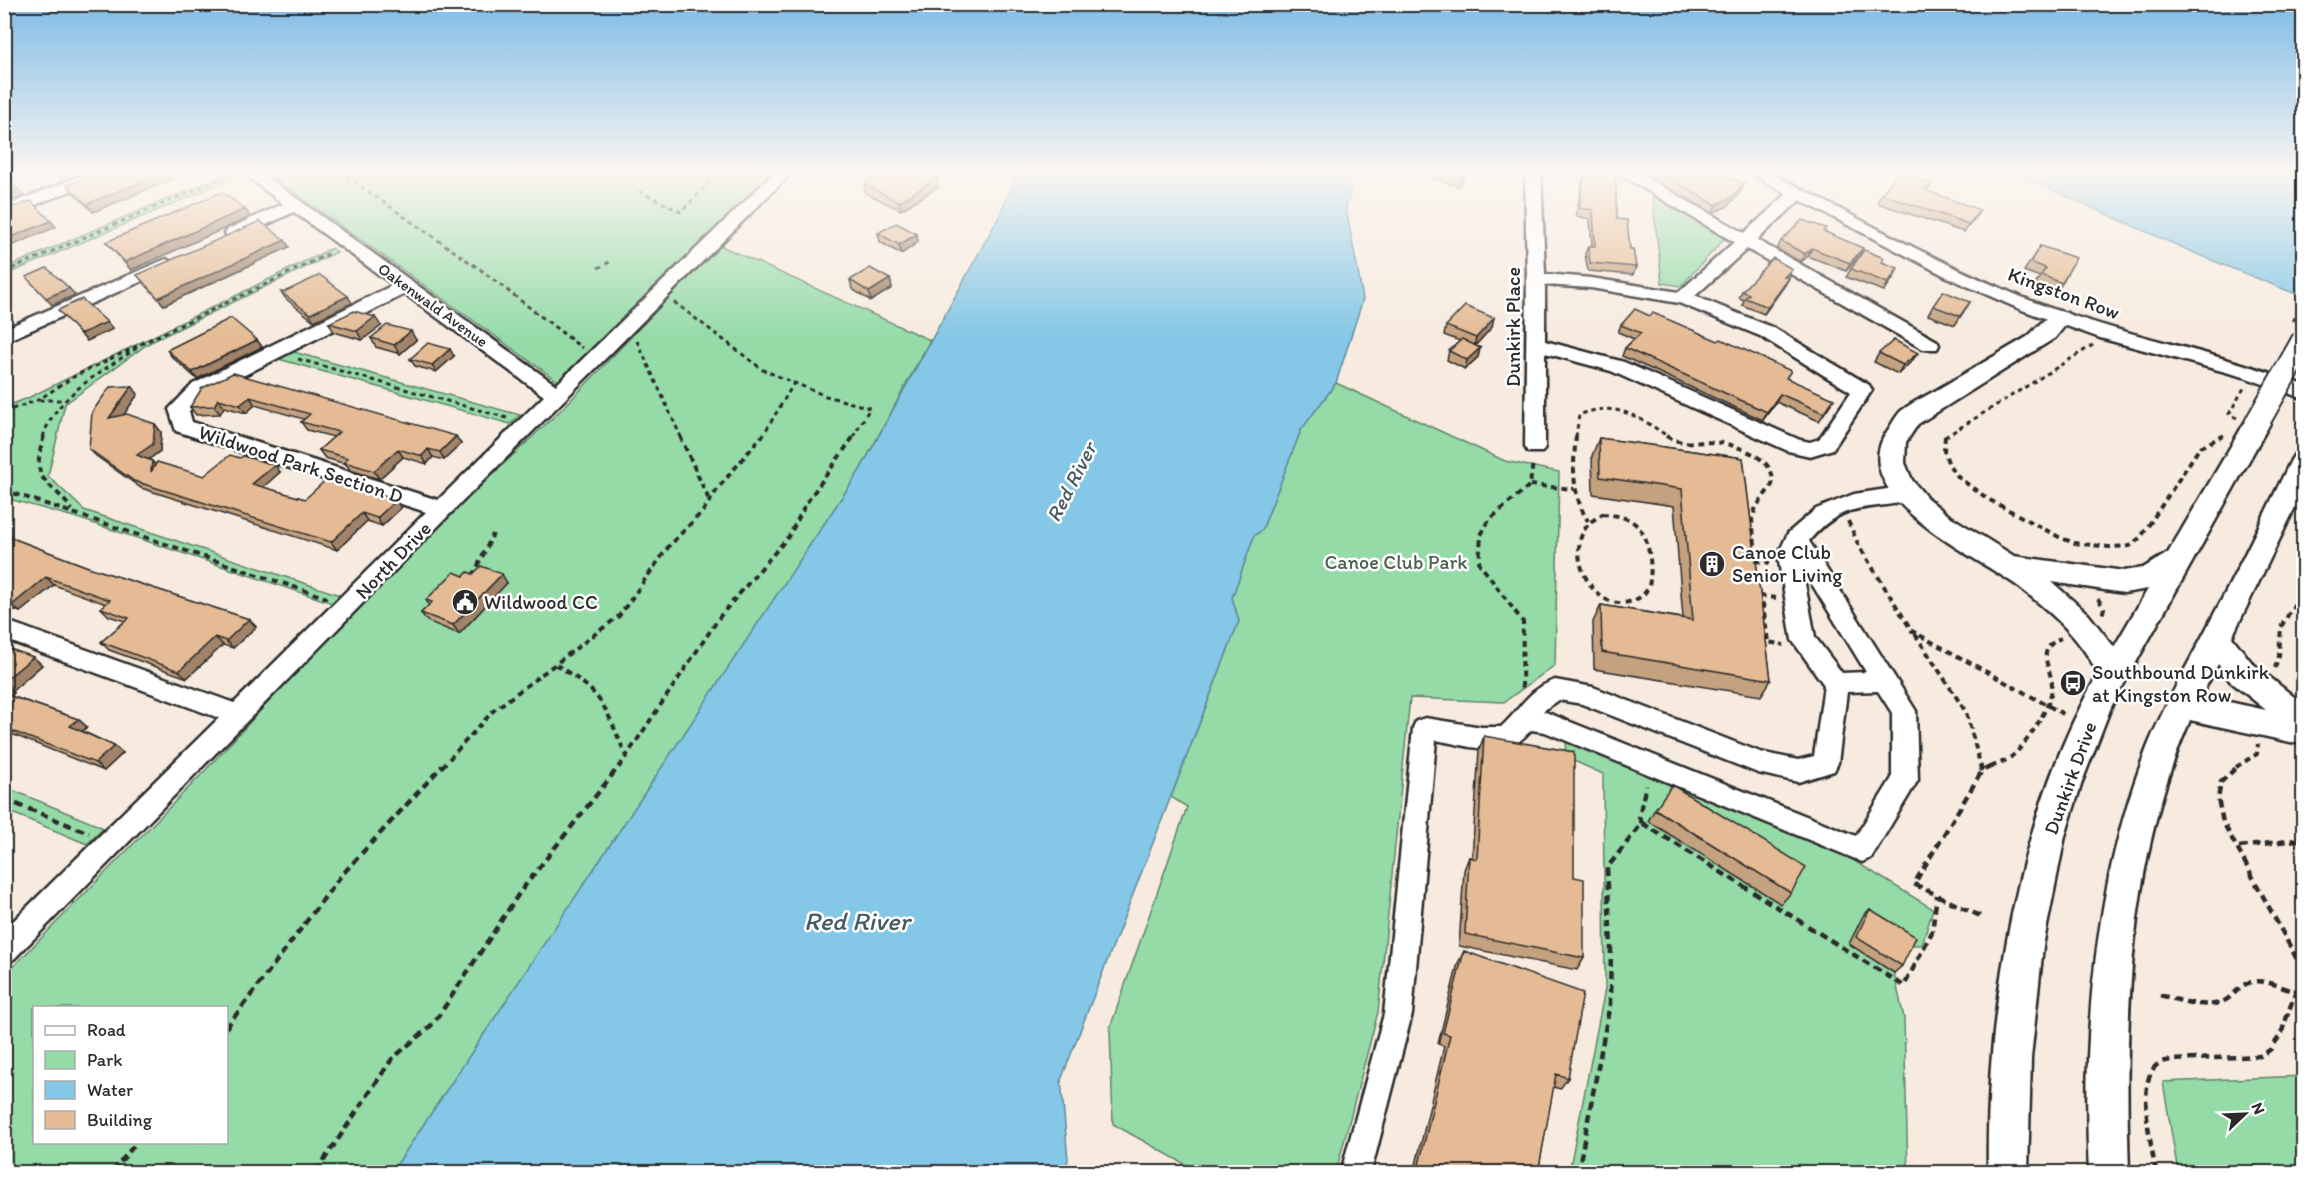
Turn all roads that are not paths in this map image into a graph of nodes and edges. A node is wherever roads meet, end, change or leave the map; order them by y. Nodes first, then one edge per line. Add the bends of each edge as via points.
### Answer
1 (247, 227) edge
2 (325, 227) edge
3 (728, 227) edge
4 (1535, 227) edge
5 (1721, 227) edge
6 (1761, 227) edge
7 (1864, 227) edge
8 (220, 239) edge
9 (1746, 241) junction
10 (177, 258) edge
11 (1536, 279) junction
12 (406, 286) junction
13 (1683, 298) junction
14 (2059, 318) junction
15 (4, 336) edge
16 (2304, 340) edge
17 (1536, 345) junction
18 (1930, 345) dead end
19 (2304, 393) edge
20 (557, 396) junction
21 (1535, 447) road end
22 (2304, 460) edge
23 (1907, 494) junction
24 (442, 509) junction
25 (1796, 539) junction
26 (2178, 561) junction
27 (2006, 564) junction
28 (4, 628) edge
29 (2216, 639) junction
30 (2114, 675) junction
31 (1884, 681) junction
32 (1836, 683) junction
33 (2182, 706) junction
34 (239, 715) junction
35 (1527, 719) junction
36 (2304, 723) edge
37 (2304, 732) edge
38 (4, 950) edge
39 (1356, 1173) edge
40 (2007, 1173) edge
41 (2109, 1173) edge

1 - 8 street
2 - 12 street, Oakenwald Avenue
3 - 20 street, North Drive
4 - 11 street, Dunkirk Place
5 - 9 street
6 - 9 street
7 - 14 street, Kingston Row via 1957,275
9 - 13 street
9 - 18 street
10 - 15 street
11 - 13 street via 1591,283
11 - 17 street, Dunkirk Place
12 - 20 street, Oakenwald Avenue
12 - 24 street, Wildwood Park Section D via 200,389 179,409 183,426
13 - 17 street via 1767,332 1862,390 1826,444 1810,449 1795,446 1617,366
14 - 19 street, Kingston Row via 2251,372
14 - 23 main road via 2035,342 1902,424 1892,442 1891,454
16 - 26 main road, Dunkirk Drive, bridge via 2240,423
17 - 21 street, Dunkirk Place
20 - 24 street, North Drive
22 - 29 main road
23 - 25 street via 1881,495 1845,504 1815,519
23 - 27 main road via 1946,530
24 - 34 street, North Drive
25 - 31 street
25 - 32 street via 1789,555 1804,640
26 - 27 main road via 2138,581 2111,582
26 - 30 main road, Dunkirk Drive
27 - 30 main road via 2083,625
28 - 34 street
29 - 33 main road
29 - 36 main road via 2233,663
30 - 40 main road, Dunkirk Drive via 2087,726 2052,821 2027,921 2014,1021
31 - 32 street
31 - 35 street via 1904,711 1905,780 1862,850 1547,722
32 - 35 street via 1825,763 1798,771 1758,762 1584,694 1555,690 1533,705
33 - 37 main road
33 - 41 main road via 2157,763 2125,878 2108,1032
34 - 38 street, North Drive
35 - 39 street via 1506,736 1482,737 1425,728 1398,1014

